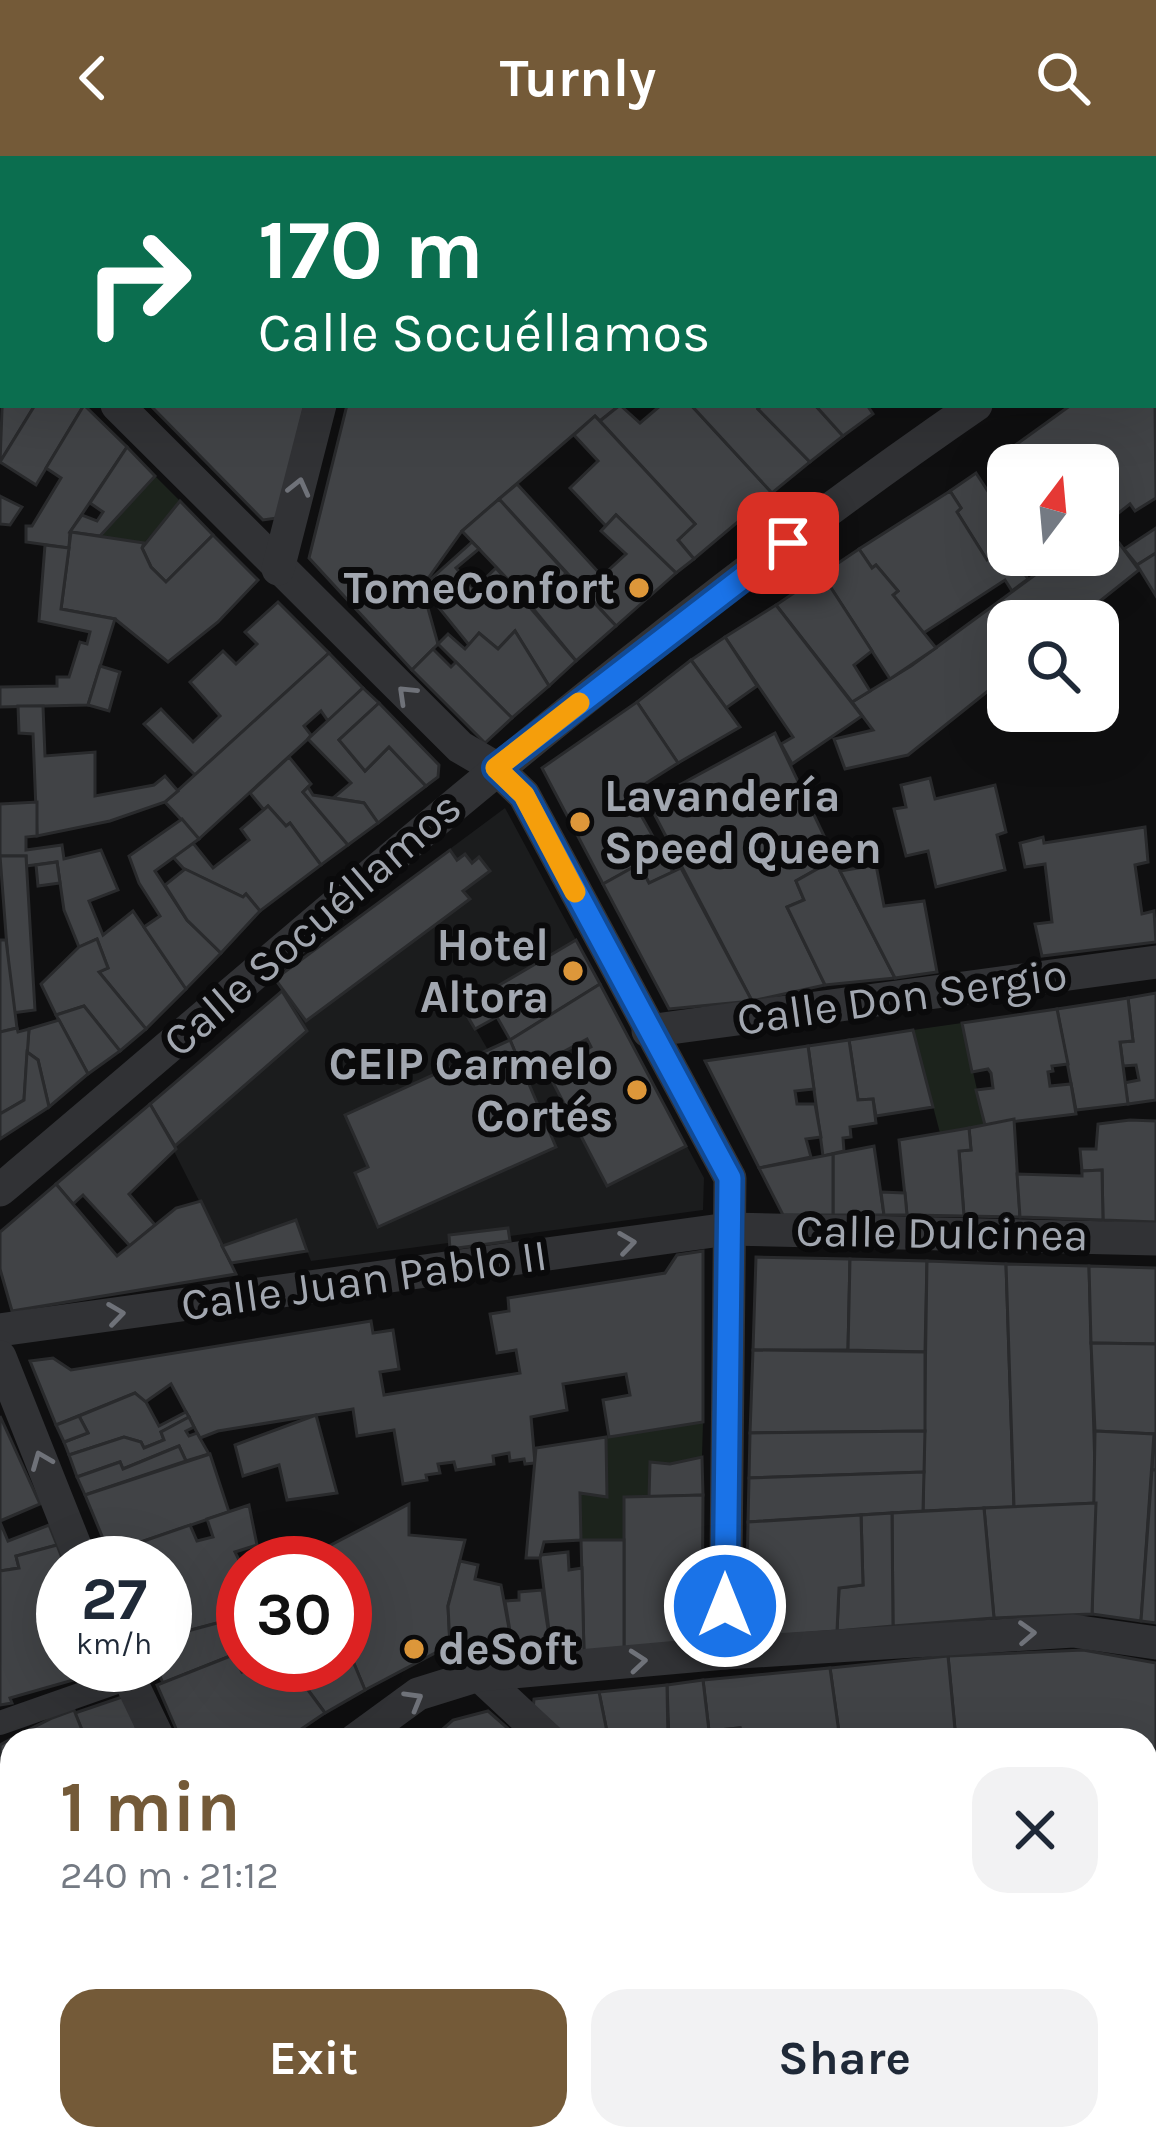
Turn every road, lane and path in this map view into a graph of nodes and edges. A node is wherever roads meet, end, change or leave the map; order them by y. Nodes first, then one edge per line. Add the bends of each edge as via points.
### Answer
1 (120, 408) edge
2 (319, 408) edge
3 (972, 408) edge
4 (278, 569) junction
5 (496, 768) junction
6 (1156, 962) edge
7 (648, 1031) junction
8 (0, 1190) edge
9 (728, 1229) junction
10 (1156, 1239) edge
11 (0, 1330) edge
12 (0, 1357) edge
13 (71, 1536) edge
14 (1156, 1643) edge
15 (725, 1653) junction
16 (479, 1675) junction
17 (75, 1692) edge
18 (136, 1692) edge
19 (0, 1723) edge
20 (153, 1728) edge
21 (371, 1728) edge
22 (536, 1728) edge

1 - 4 street
4 -> 2 street
3 - 5 street, Calle Socuéllamos
5 -> 4 street via 460,748
5 - 7 street via 524,795
5 - 8 street, Calle Socuéllamos
6 - 7 street, Calle Don Sergio
7 - 9 street via 730,1178
9 - 10 street, Calle Dulcinea
11 -> 9 street, Calle Juan Pablo II
9 - 15 street
13 -> 12 street
15 -> 14 street via 1073,1630
16 -> 15 street
21 -> 16 street via 418,1694
16 - 22 street
17 - 19 street
18 - 20 street

